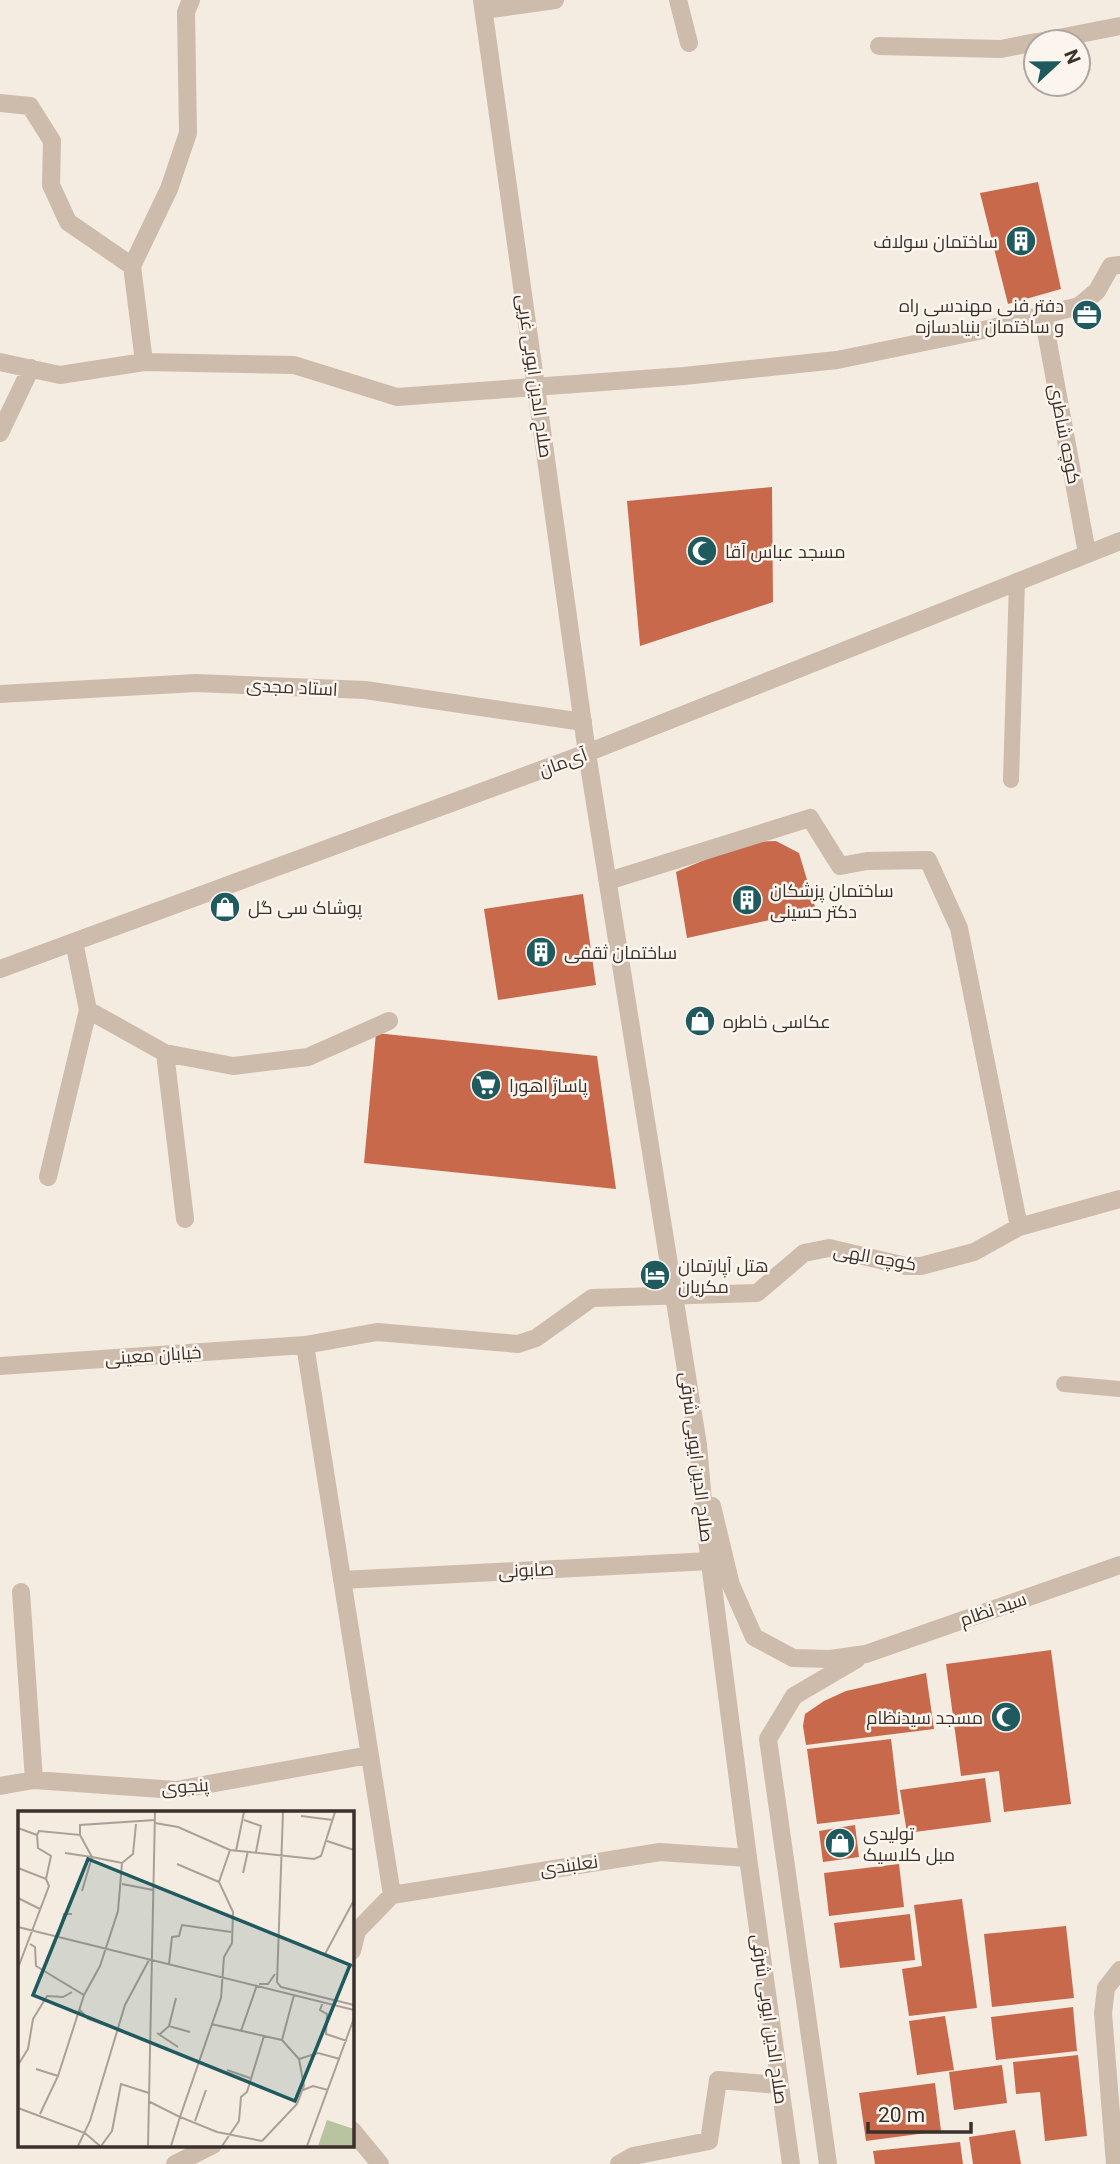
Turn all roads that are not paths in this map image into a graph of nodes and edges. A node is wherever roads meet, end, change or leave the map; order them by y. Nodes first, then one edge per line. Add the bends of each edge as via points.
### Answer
1 (191, 0) edge
2 (555, 0) edge
3 (678, 0) edge
4 (483, 5) edge
5 (1120, 26) edge
6 (1092, 31) edge
7 (689, 43) dead end
8 (1022, 45) edge
9 (879, 46) dead end
10 (0, 103) edge
11 (1120, 265) edge
12 (132, 266) junction
13 (1043, 315) junction
14 (0, 362) edge
15 (144, 362) junction
16 (31, 368) junction
17 (537, 388) junction
18 (0, 433) edge
19 (1120, 541) edge
20 (1087, 554) junction
21 (1017, 581) junction
22 (0, 691) edge
23 (583, 722) junction
24 (587, 753) junction
25 (1011, 780) dead end
26 (608, 881) junction
27 (74, 942) junction
28 (0, 969) edge
29 (88, 1010) junction
30 (389, 1021) dead end
31 (165, 1052) junction
32 (48, 1177) dead end
33 (1120, 1199) edge
34 (185, 1219) dead end
35 (1019, 1227) junction
36 (674, 1295) junction
37 (306, 1345) junction
38 (0, 1366) edge
39 (1064, 1384) dead end
40 (1120, 1389) edge
41 (698, 1445) junction
42 (710, 1561) junction
43 (1120, 1565) edge
44 (342, 1580) junction
45 (21, 1592) dead end
46 (866, 1654) junction
47 (369, 1755) junction
48 (34, 1780) junction
49 (0, 1786) edge
50 (748, 1858) junction
51 (392, 1895) junction
52 (354, 1943) edge
53 (1120, 1970) edge
54 (779, 2085) junction
55 (354, 2132) edge
56 (210, 2146) edge
57 (175, 2164) edge
58 (380, 2164) edge
59 (619, 2164) edge
60 (790, 2164) edge
61 (828, 2164) edge
62 (1115, 2164) edge

1 - 12 street via 186,12 188,133 169,189
2 - 4 street
3 - 7 street
4 - 17 street, صلاح الدین ایوبی غریی
5 - 6 street
8 - 9 street via 1001,49
10 - 12 street via 30,106 52,141 51,185 68,222
11 - 13 street via 1111,266 1097,291 1079,306
12 - 15 street
13 - 17 street via 837,360
13 - 20 street, کوچه شاطری
14 - 16 street
15 - 16 street via 60,375
15 - 17 street via 294,365 397,397
16 - 18 street
17 - 23 street, صلاح الدین ایوبی غریی
19 - 20 street, آی‌مان
20 - 21 street, آی‌مان
21 - 24 street, آی‌مان
21 - 25 lane
22 - 23 street, استاد مجدی via 196,682 365,690
23 - 24 street, صلاح الدین ایوبی غریی
24 - 26 street, صلاح الدین ایوبی شرقی
24 - 27 street, آی‌مان
26 - 35 street via 810,818 840,866 928,860 959,928
26 - 36 street, صلاح الدین ایوبی شرقی
27 - 28 street, آی‌مان
27 - 29 street
29 - 31 street
29 - 32 street
30 - 31 street via 308,1057 233,1066
31 - 34 street
33 - 35 street, کوچه الهی
35 - 36 street, کوچه الهی via 974,1252 939,1264 906,1266 830,1248 804,1253 757,1293
36 - 37 street, کوچه الهی via 592,1298 536,1338 518,1344 377,1332
36 - 41 street, صلاح الدین ایوبی شرقی
37 - 38 street, خیابان معینی
37 - 44 street
39 - 40 lane
41 - 42 street, صلاح الدین ایوبی شرقی
41 - 46 street via 731,1585 754,1637 793,1658
42 - 44 street, صابونی
42 - 50 street, صلاح الدین ایوبی شرقی
43 - 46 street, سید نظام
44 - 47 street
45 - 48 street
46 - 61 street via 794,1696 768,1739
47 - 48 street, پنجوی via 176,1790
47 - 51 street
48 - 49 street, پنجوی
50 - 51 street, نعلبندی via 660,1852
50 - 54 street, صلاح الدین ایوبی شرقی
51 - 52 street via 357,1931
53 - 62 street via 1106,1988 1103,2013
54 - 59 street via 718,2080 709,2141 633,2156
54 - 60 street, صلاح الدین ایوبی شرقی
55 - 58 street
56 - 57 street

